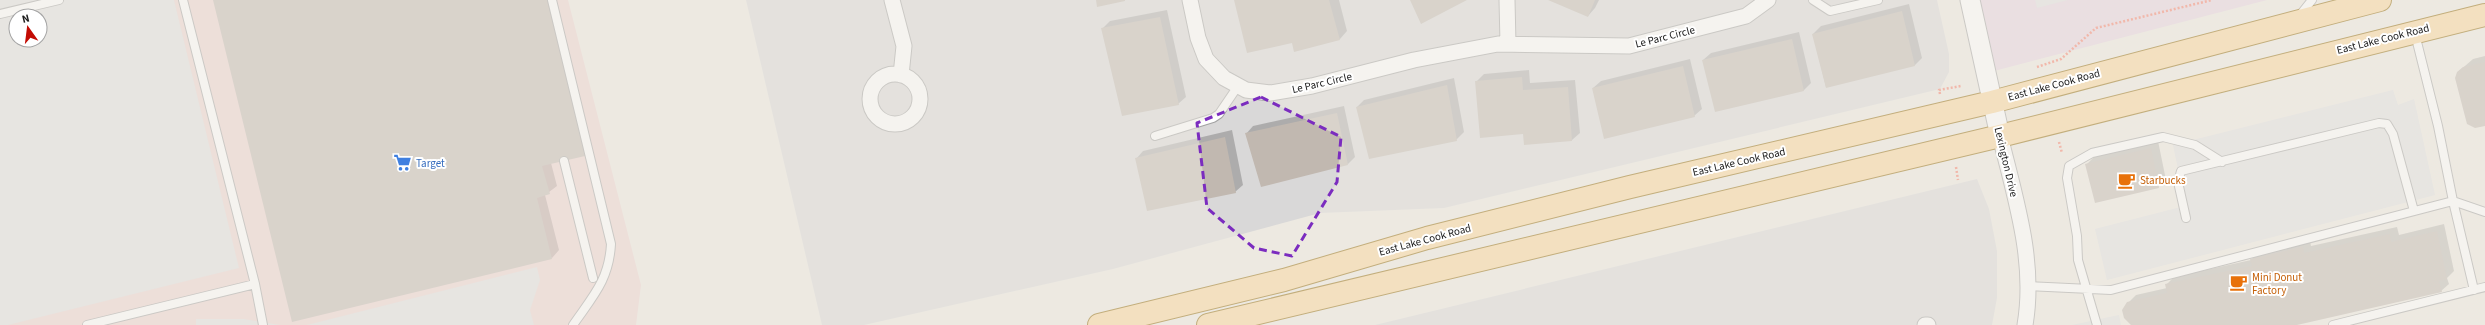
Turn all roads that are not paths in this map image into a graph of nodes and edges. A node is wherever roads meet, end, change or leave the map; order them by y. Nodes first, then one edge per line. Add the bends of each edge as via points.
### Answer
1 (59, 0) edge
2 (183, 0) edge
3 (552, 0) edge
4 (892, 0) edge
5 (1190, 0) edge
6 (1507, 0) edge
7 (1768, 0) edge
8 (1813, 0) edge
9 (1878, 0) edge
10 (1970, 0) edge
11 (2312, 0) edge
12 (2380, 0) edge
13 (0, 14) edge
14 (2485, 15) edge
15 (2294, 21) junction
16 (2414, 32) junction
17 (1508, 44) junction
18 (901, 75) dead end
19 (1238, 86) junction
20 (1990, 91) junction
21 (1155, 136) dead end
22 (2000, 136) junction
23 (564, 161) dead end
24 (2222, 162) junction
25 (2453, 201) junction
26 (2414, 211) junction
27 (2485, 212) edge
28 (2186, 218) dead end
29 (593, 278) dead end
30 (255, 284) junction
31 (2029, 286) junction
32 (2485, 287) edge
33 (2087, 289) junction
34 (2474, 290) junction
35 (87, 325) edge
36 (263, 325) edge
37 (572, 325) edge
38 (1099, 325) edge
39 (1208, 325) edge
40 (2025, 325) edge
41 (2097, 325) edge
42 (2333, 325) edge

1 - 13 lane
2 - 30 lane
3 - 37 lane via 611,244 605,280
4 - 18 street via 904,46
5 - 19 street, Le Parc Circle via 1198,38 1206,59 1224,78
6 - 17 street
7 - 17 street, Le Parc Circle via 1746,16 1629,46
8 - 9 lane via 1830,11
10 - 20 street, Lexington Drive
11 - 15 lane
12 - 15 main road, East Lake Cook Road
14 - 16 main road, East Lake Cook Road
15 - 20 main road, East Lake Cook Road
16 - 22 main road, East Lake Cook Road
16 - 25 lane via 2438,126
17 - 19 street, Le Parc Circle via 1414,60 1312,86 1270,93 1246,90
19 - 21 lane via 1219,114 1213,118
20 - 22 street, Lexington Drive
20 - 38 main road, East Lake Cook Road via 1427,238 1284,280
22 - 31 street, Lexington Drive via 2027,253
22 - 39 main road, East Lake Cook Road
23 - 29 lane
24 - 26 lane via 2379,123 2387,124 2393,134
24 - 28 lane via 2181,171 2178,182
24 - 33 lane via 2195,145 2163,137 2092,153 2069,166 2067,178 2077,236 2078,260
25 - 26 lane
25 - 27 lane
25 - 34 lane
26 - 33 lane via 2111,290
30 - 35 lane
30 - 36 lane
31 - 33 lane
31 - 40 street, Lexington Drive
32 - 34 lane
33 - 41 lane
34 - 42 lane

